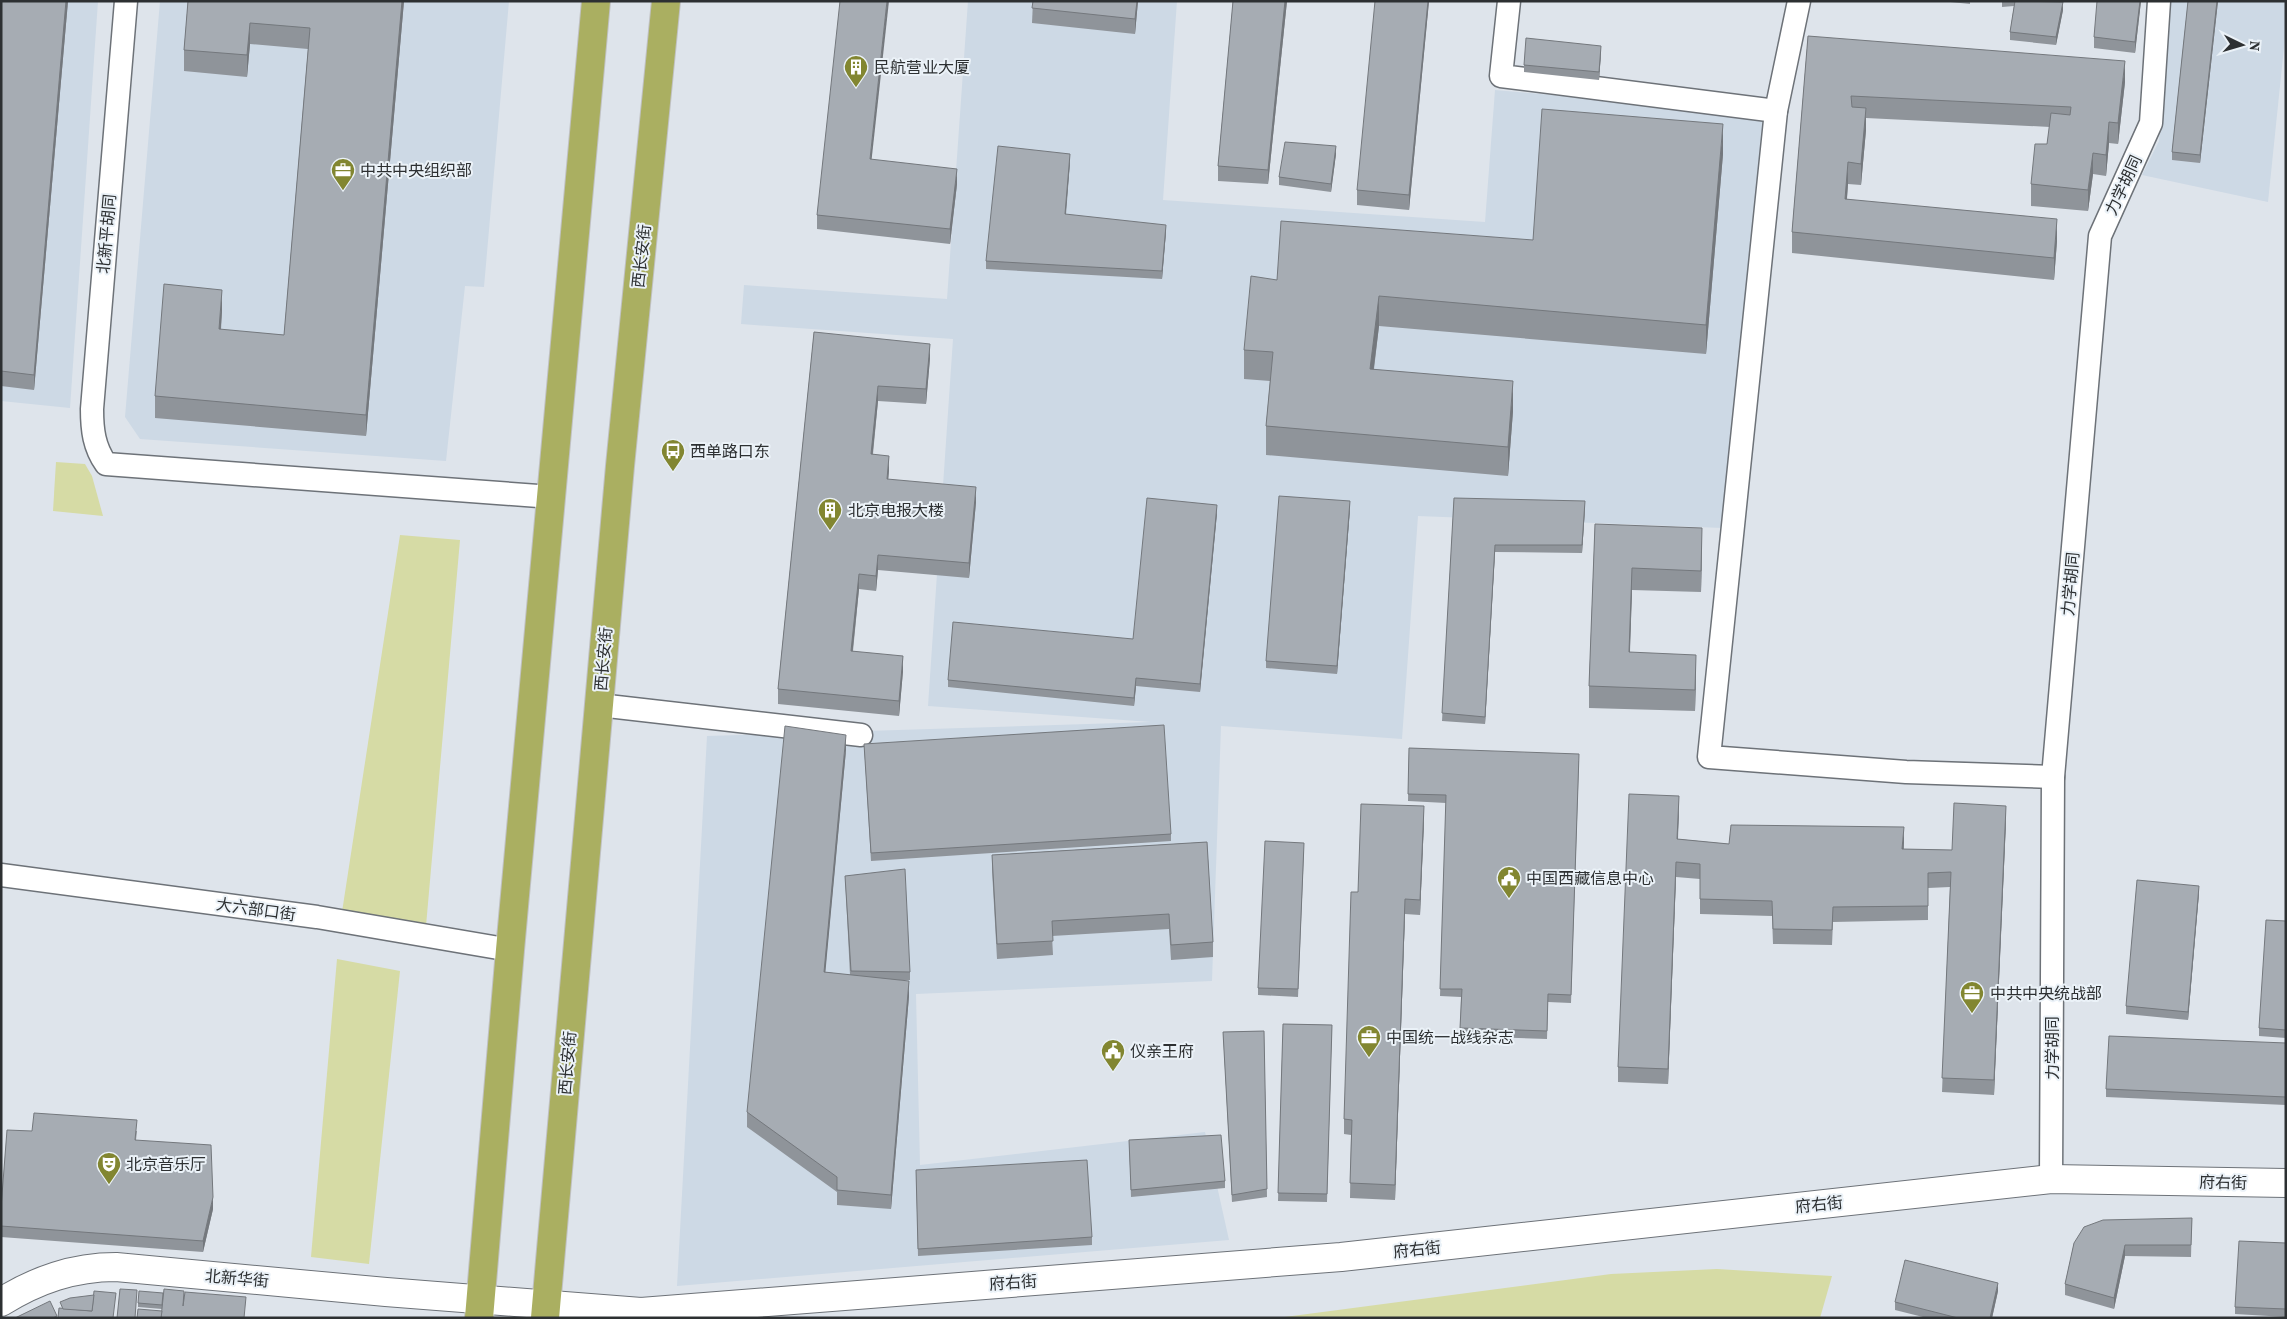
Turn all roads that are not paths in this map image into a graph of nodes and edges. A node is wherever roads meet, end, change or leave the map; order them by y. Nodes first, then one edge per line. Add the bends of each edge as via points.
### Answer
1 (126, 1) edge
2 (596, 1) edge
3 (666, 1) edge
4 (1509, 1) edge
5 (1799, 1) edge
6 (2159, 1) edge
7 (1776, 111) junction
8 (552, 497) junction
9 (599, 705) junction
10 (861, 735) dead end
11 (2054, 778) junction
12 (1, 875) edge
13 (510, 950) junction
14 (2052, 1179) junction
15 (2286, 1184) edge
16 (1, 1302) edge
17 (480, 1309) edge
18 (546, 1311) edge

1 - 8 street, 北新平胡同 via 92,409 94,437 106,464
2 - 8 highway
3 - 9 highway, 西长安街
4 - 7 street via 1501,76
5 - 7 street
6 - 11 street, 力学胡同 via 2152,123 2100,236
7 - 11 street via 1709,757 1906,772
8 - 13 highway
9 - 10 street
9 - 18 highway, 西长安街
11 - 14 street, 力学胡同
12 - 13 street, 大六部口街 via 317,917
13 - 17 highway
14 - 15 main road, 府右街
14 - 18 main road, 府右街 via 1341,1257 641,1312
16 - 17 main road, 北新华街 via 48,1278 94,1267 116,1267
17 - 18 main road, 府右街

